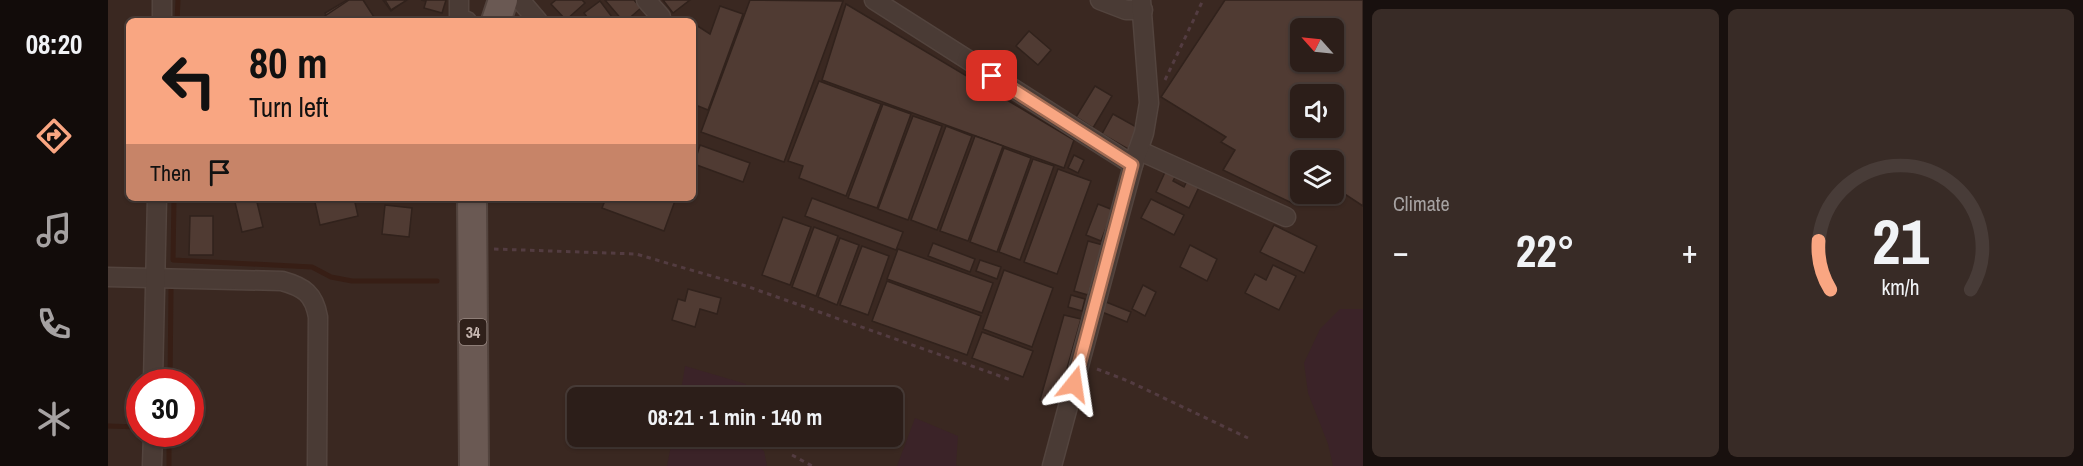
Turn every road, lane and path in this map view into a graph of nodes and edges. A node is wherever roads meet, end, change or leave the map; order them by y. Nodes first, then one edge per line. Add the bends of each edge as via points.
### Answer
1 (162, 0) edge
2 (459, 0) edge
3 (503, 0) edge
4 (520, 0) edge
5 (646, 0) edge
6 (874, 0) edge
7 (1100, 0) edge
8 (1203, 0) edge
9 (1142, 5) edge
10 (162, 18) edge
11 (459, 18) edge
12 (497, 18) edge
13 (535, 18) edge
14 (660, 18) edge
15 (1148, 95) junction
16 (1136, 157) junction
17 (157, 201) edge
18 (472, 201) edge
19 (1286, 217) dead end
20 (471, 248) junction
21 (108, 277) edge
22 (155, 278) junction
23 (1080, 362) junction
24 (153, 369) edge
25 (1011, 380) dead end
26 (1248, 438) dead end
27 (153, 447) edge
28 (792, 455) dead end
29 (152, 466) edge
30 (316, 466) edge
31 (474, 466) edge
32 (812, 466) edge
33 (1052, 466) edge

1 - 10 street
2 - 11 street
3 - 12 main road
4 - 13 street
5 - 14 street
6 - 16 street
7 - 9 street via 1126,10
8 - 15 path via 1163,84 1156,93
9 - 15 street
15 - 16 street via 1144,133
16 - 19 street
16 - 23 street
17 - 22 street
18 - 20 main road, 34
20 - 25 path via 636,254 746,286
20 - 31 main road, 34
21 - 22 street
22 - 24 street
22 - 30 street via 282,281 297,285 308,294 316,304 318,317
23 - 26 path
23 - 33 street
27 - 29 street
28 - 32 path

